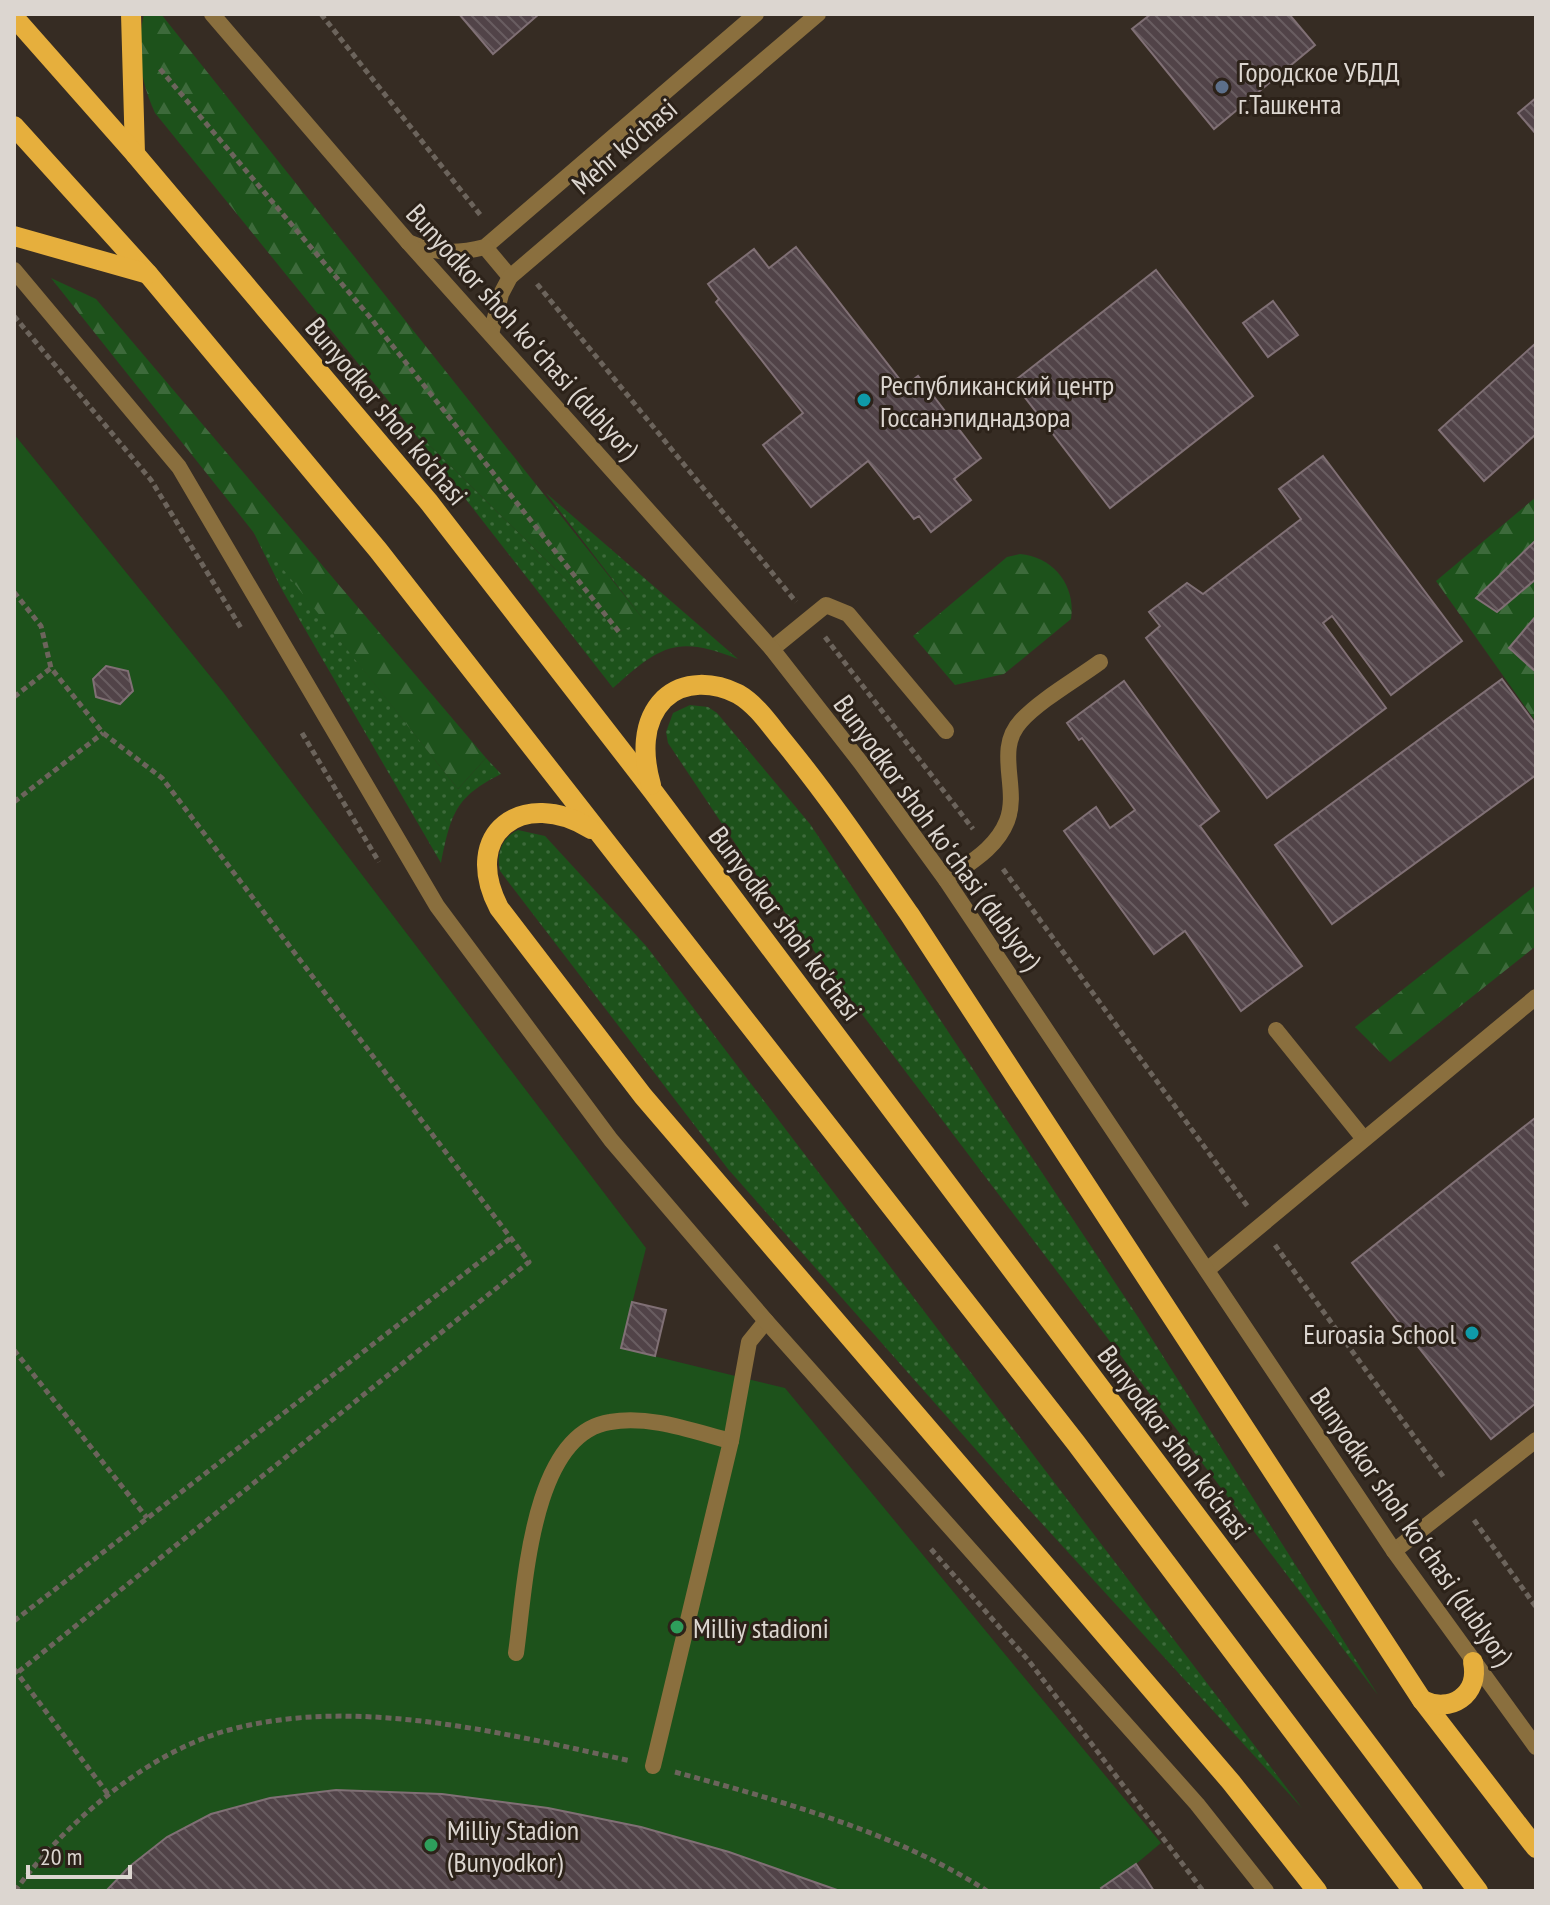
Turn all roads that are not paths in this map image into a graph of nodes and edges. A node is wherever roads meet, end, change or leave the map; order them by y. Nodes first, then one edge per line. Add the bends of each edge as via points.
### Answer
1 (212, 14) edge
2 (756, 14) edge
3 (818, 14) edge
4 (14, 17) edge
5 (131, 24) edge
6 (14, 126) edge
7 (135, 154) junction
8 (14, 236) edge
9 (491, 241) junction
10 (408, 242) junction
11 (14, 270) edge
12 (516, 272) junction
13 (148, 274) junction
14 (491, 334) junction
15 (772, 649) junction
16 (1100, 662) dead end
17 (946, 731) dead end
18 (652, 790) junction
19 (599, 835) junction
20 (946, 880) junction
21 (1536, 997) edge
22 (1276, 1030) dead end
23 (1364, 1139) junction
24 (1207, 1270) junction
25 (766, 1321) junction
26 (1536, 1440) edge
27 (731, 1441) junction
28 (1394, 1551) junction
29 (516, 1653) dead end
30 (1473, 1662) junction
31 (1422, 1700) junction
32 (1536, 1747) edge
33 (653, 1766) dead end
34 (1536, 1848) edge
35 (1266, 1891) edge
36 (1317, 1891) edge
37 (1413, 1891) edge
38 (1478, 1891) edge

1 - 10 street, Bunyodkor shoh koʻchasi (dublyor)
2 - 9 street, Mehr ko'chasi
3 - 12 street, Mehr ko'chasi
4 - 7 main road, Bunyodkor shoh ko'chasi
5 - 7 main road
6 - 13 main road
7 - 18 main road, Bunyodkor shoh ko'chasi via 428,501
8 - 13 main road
9 - 10 street via 460,253 437,253
9 - 12 street
10 - 14 street, Bunyodkor shoh koʻchasi (dublyor)
11 - 25 street via 179,467 437,906 611,1140
12 - 14 street, Mehr ko'chasi via 501,294
13 - 19 main road via 378,550
14 - 15 street, Bunyodkor shoh koʻchasi (dublyor)
15 - 17 street via 826,605 848,614
15 - 20 street, Bunyodkor shoh koʻchasi (dublyor)
16 - 20 street via 1020,721 1006,754 1008,820 989,850
18 - 31 main road via 646,737 654,712 671,693 692,685 714,686 738,694 757,709 910,915
18 - 38 main road, Bunyodkor shoh ko'chasi
19 - 36 main road via 553,814 510,819 494,836 486,859 488,883 499,908 643,1096 1231,1782
19 - 37 main road via 1076,1443
20 - 24 street, Bunyodkor shoh koʻchasi (dublyor)
21 - 23 street
22 - 23 street
23 - 24 street
24 - 28 street, Bunyodkor shoh koʻchasi (dublyor)
25 - 27 street via 749,1342
25 - 35 street via 1197,1804
26 - 28 street
27 - 29 street via 655,1422 610,1422 591,1428 561,1452 539,1511
27 - 33 street
28 - 30 street, Bunyodkor shoh koʻchasi (dublyor)
30 - 31 main road via 1473,1681 1462,1699 1441,1706
30 - 32 street, Bunyodkor shoh koʻchasi (dublyor)
31 - 34 main road

